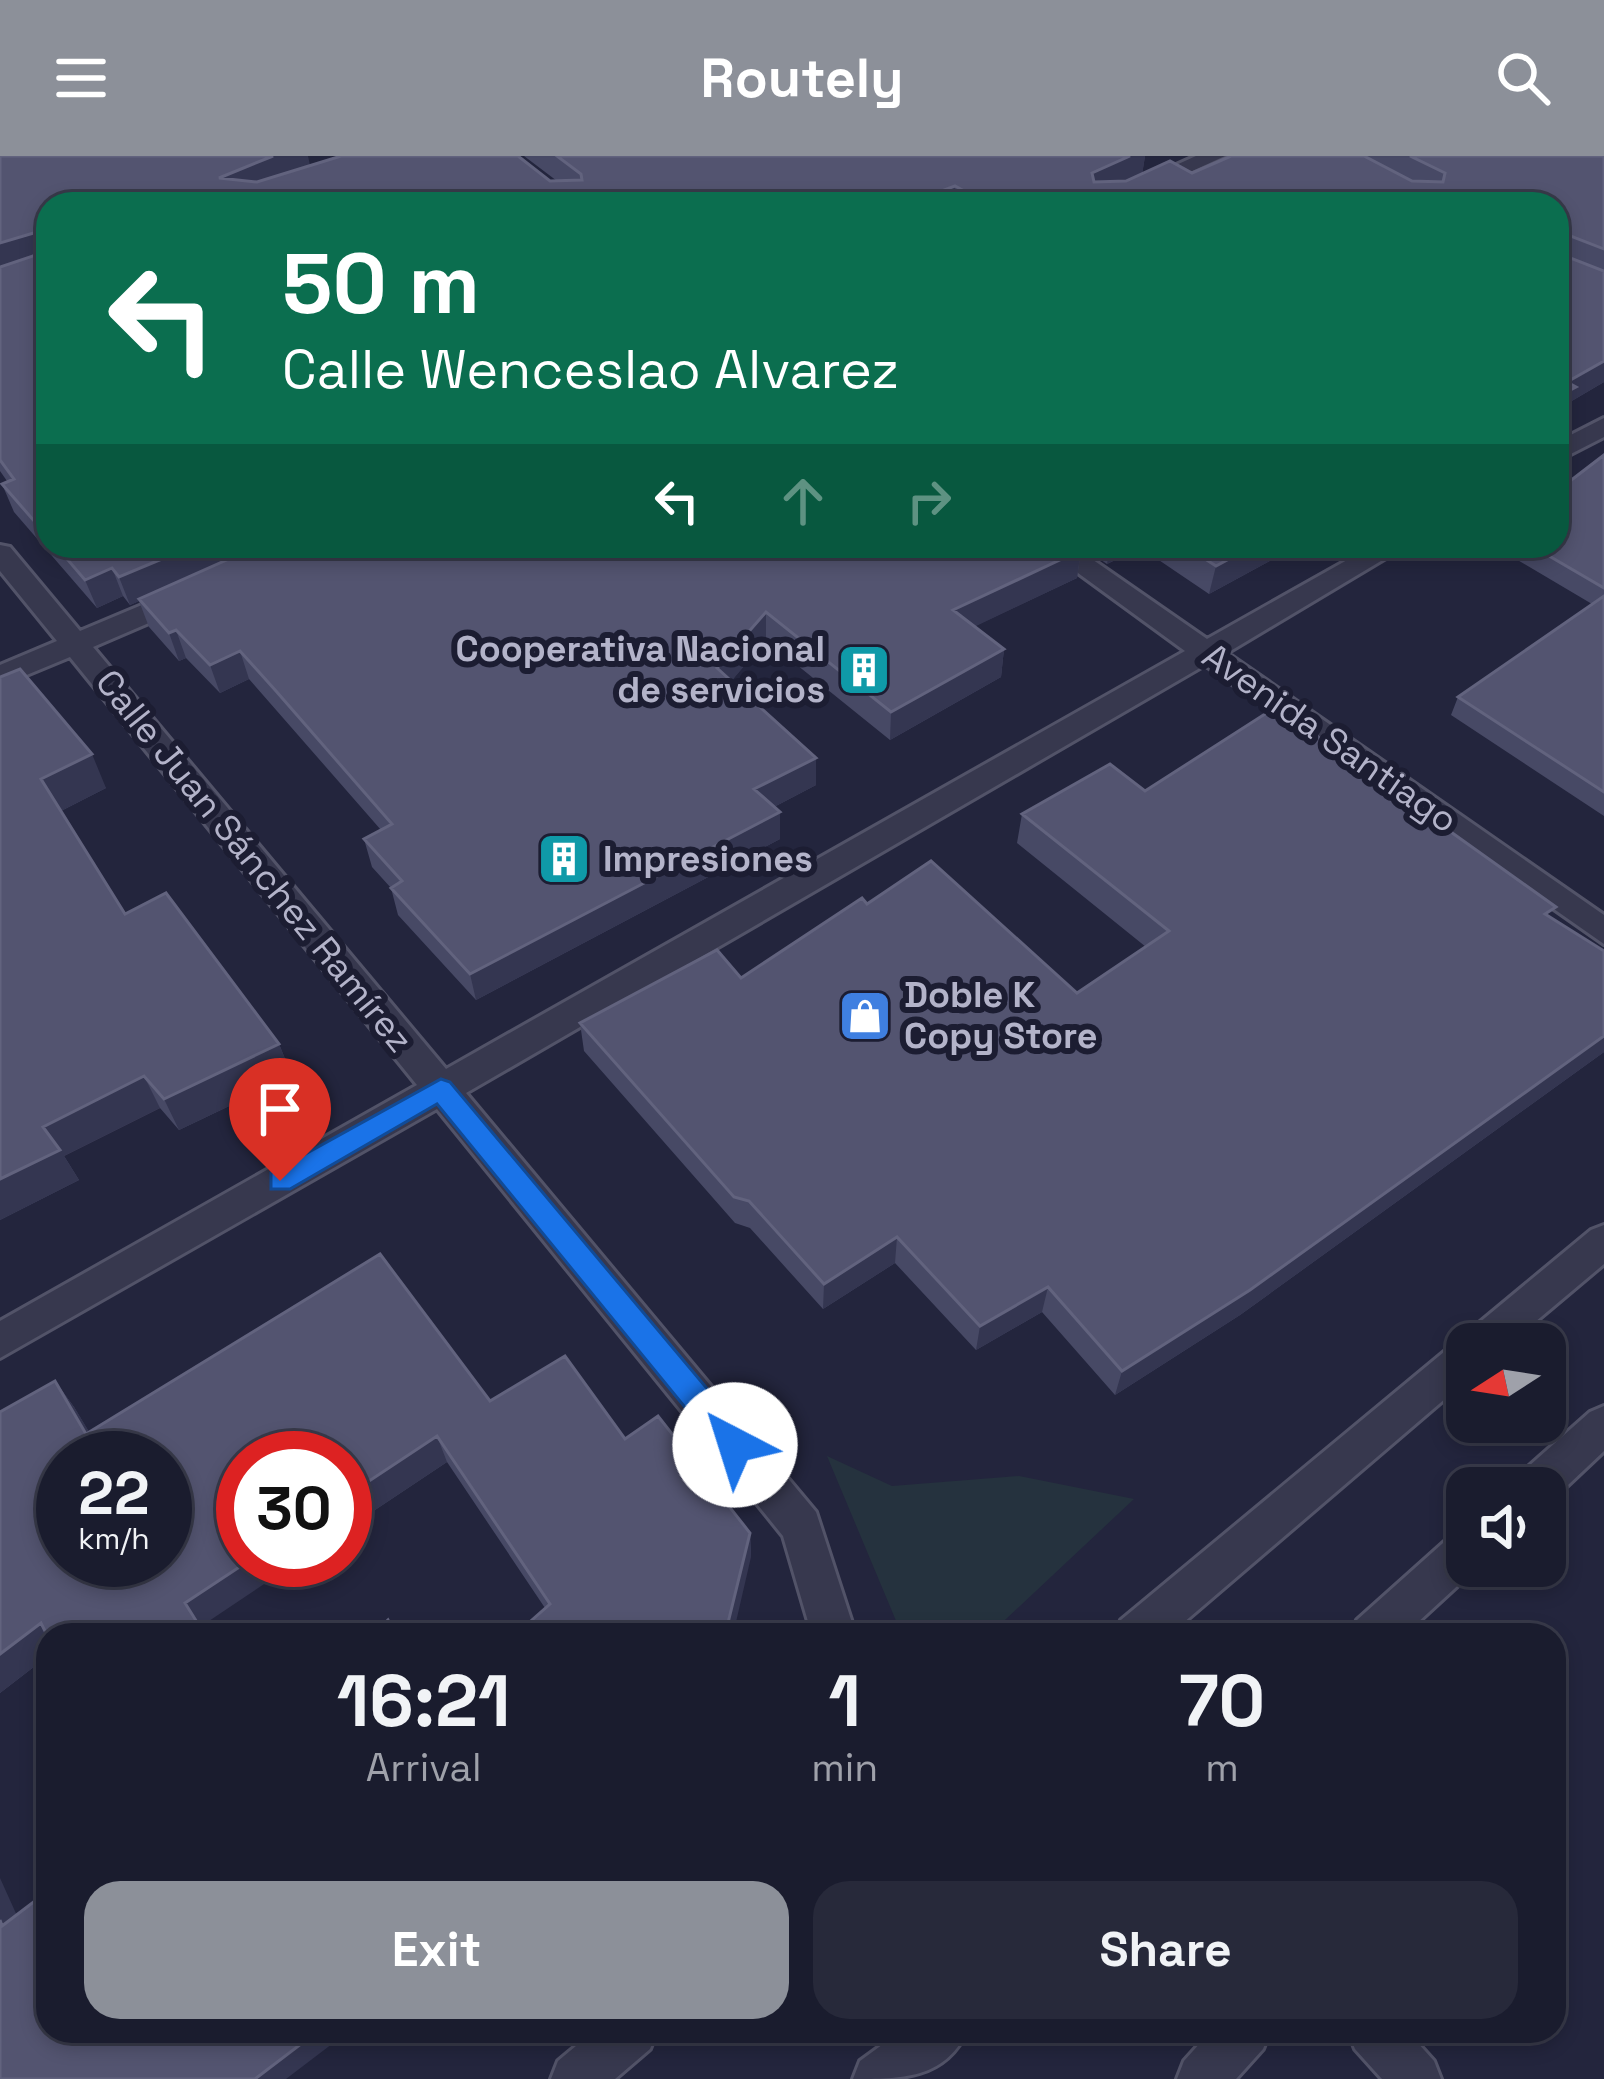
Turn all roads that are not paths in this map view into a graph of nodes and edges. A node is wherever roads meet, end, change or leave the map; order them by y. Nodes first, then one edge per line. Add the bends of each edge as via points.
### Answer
1 (1214, 156) edge
2 (1128, 192) edge
3 (1604, 426) edge
4 (1569, 446) edge
5 (0, 553) edge
6 (1072, 558) edge
7 (1371, 558) edge
8 (220, 581) edge
9 (76, 643) junction
10 (1206, 651) junction
11 (0, 676) edge
12 (1604, 932) edge
13 (441, 1089) junction
14 (1604, 1241) edge
15 (1506, 1323) edge
16 (0, 1341) edge
17 (1446, 1374) edge
18 (1604, 1425) edge
19 (1557, 1467) edge
20 (1446, 1568) edge
21 (830, 1623) edge
22 (1156, 1623) edge
23 (1385, 1623) edge
24 (618, 2043) edge
25 (920, 2043) edge
26 (1234, 2043) edge
27 (1384, 2043) edge
28 (886, 2062) edge
29 (576, 2079) edge
30 (1202, 2079) edge
31 (1416, 2079) edge

1 - 2 street
3 - 4 street
5 - 9 street, Calle Juan Sánchez Ramírez
6 - 10 street, Avenida Santiago
7 - 10 street
8 - 9 street
9 - 11 street
9 - 13 street, Calle Juan Sánchez Ramírez
10 - 12 street, Avenida Santiago
10 - 13 street
13 - 16 street
13 - 21 street, Calle Juan Sánchez Ramírez via 801,1526
14 - 15 street
17 - 22 street
18 - 19 street
20 - 23 street
24 - 29 street
25 - 28 street
26 - 30 street
27 - 31 street

